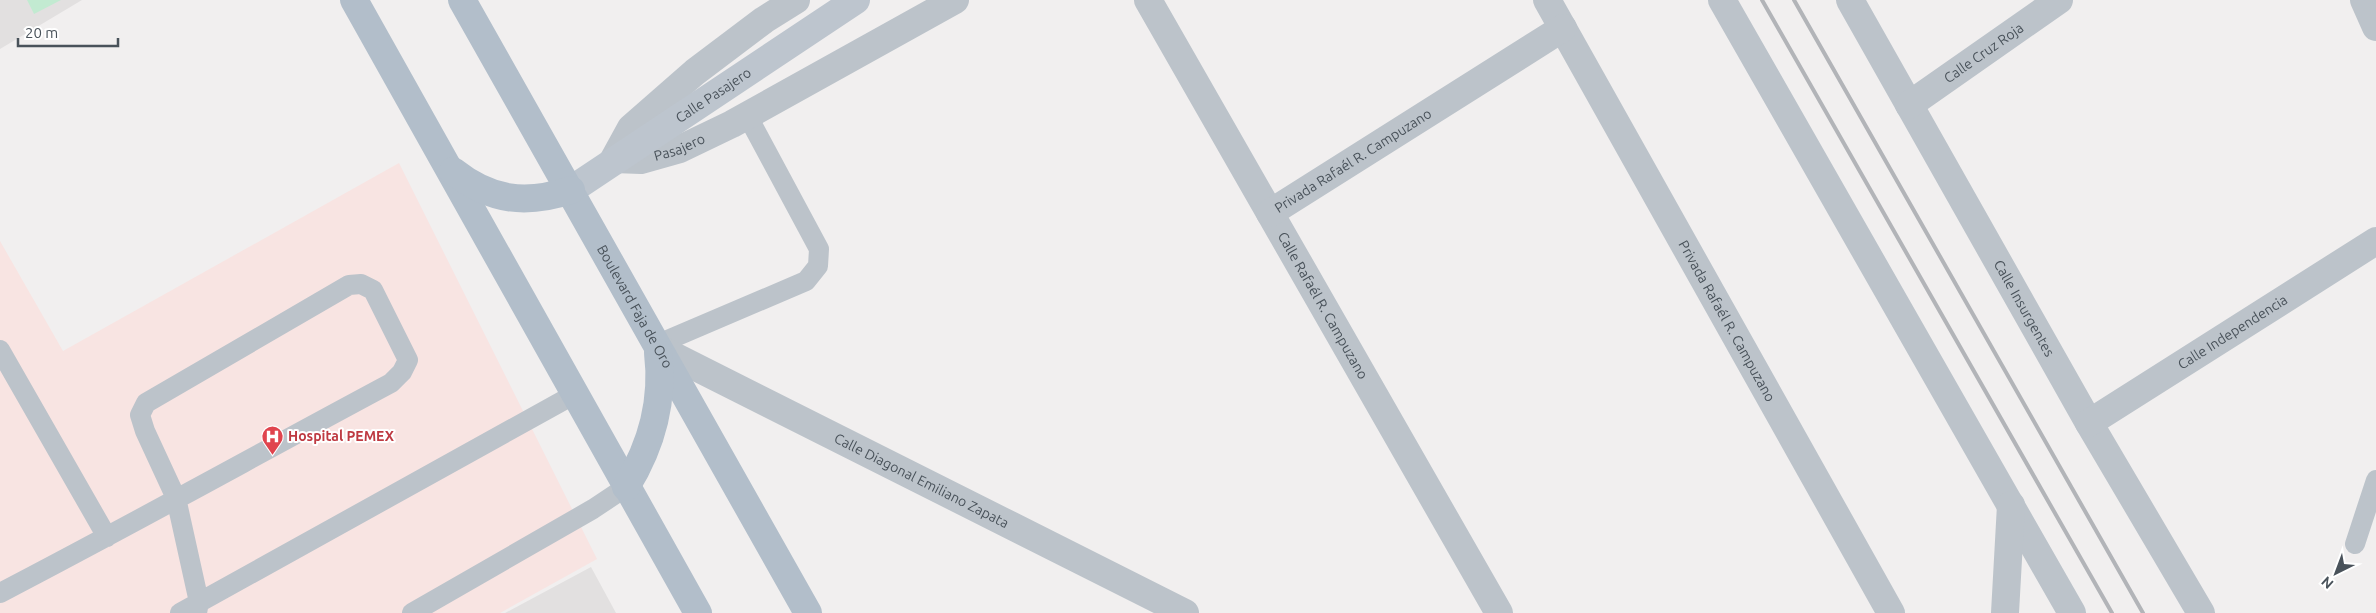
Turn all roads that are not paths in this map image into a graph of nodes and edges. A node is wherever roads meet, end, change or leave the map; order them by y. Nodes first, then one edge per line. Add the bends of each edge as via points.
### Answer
1 (354, 0) edge
2 (462, 0) edge
3 (796, 0) edge
4 (856, 0) edge
5 (955, 0) edge
6 (1148, 0) edge
7 (1547, 0) edge
8 (1722, 0) edge
9 (1850, 0) edge
10 (2059, 0) edge
11 (2364, 0) edge
12 (2376, 27) edge
13 (1563, 28) junction
14 (1909, 105) junction
15 (747, 115) junction
16 (614, 159) junction
17 (450, 169) junction
18 (571, 190) junction
19 (1270, 213) junction
20 (2376, 241) edge
21 (657, 347) junction
22 (0, 350) edge
23 (575, 394) junction
24 (2089, 423) junction
25 (2376, 480) edge
26 (626, 487) junction
27 (176, 498) junction
28 (2011, 505) junction
29 (107, 537) junction
30 (2355, 544) dead end
31 (0, 593) edge
32 (198, 608) edge
33 (2062, 610) edge
34 (180, 613) edge
35 (412, 613) edge
36 (698, 613) edge
37 (808, 613) edge
38 (1185, 613) edge
39 (1499, 613) edge
40 (1891, 613) edge
41 (2005, 613) edge
42 (2201, 613) edge

1 - 17 main road
2 - 18 main road, Boulevard Faja de Oro
3 - 16 street via 695,72 631,128
4 - 16 street, Calle Pasajero
5 - 15 street, Pasajero
6 - 19 street, Calle Rafaél R. Campuzano
7 - 13 street, Privada Rafaél R. Campuzano
8 - 28 street
9 - 14 street, Calle Insurgentes
10 - 14 street, Calle Cruz Roja
11 - 12 street
13 - 19 street, Privada Rafaél R. Campuzano
13 - 40 street, Privada Rafaél R. Campuzano
14 - 24 street, Calle Insurgentes
15 - 16 street, Pasajero via 680,149 641,160
15 - 21 lane via 819,249 818,266 806,282
16 - 18 street, Calle Pasajero
17 - 18 main road via 486,192 507,198 529,200
17 - 23 main road
18 - 21 main road, Boulevard Faja de Oro
19 - 39 street, Calle Rafaél R. Campuzano
20 - 24 street, Calle Independencia
21 - 26 main road via 661,372 656,420 649,444
21 - 37 main road, Boulevard Faja de Oro
21 - 38 street, Calle Diagonal Emiliano Zapata
22 - 29 lane
23 - 26 main road
23 - 32 lane
24 - 42 street, Calle Insurgentes
25 - 30 lane
26 - 35 lane
26 - 36 main road
27 - 27 lane via 145,431 140,415 146,403 348,285 361,284 373,290 408,360 402,372 391,383
27 - 29 lane
27 - 32 lane
28 - 33 street
28 - 41 street
29 - 31 lane
32 - 34 lane

